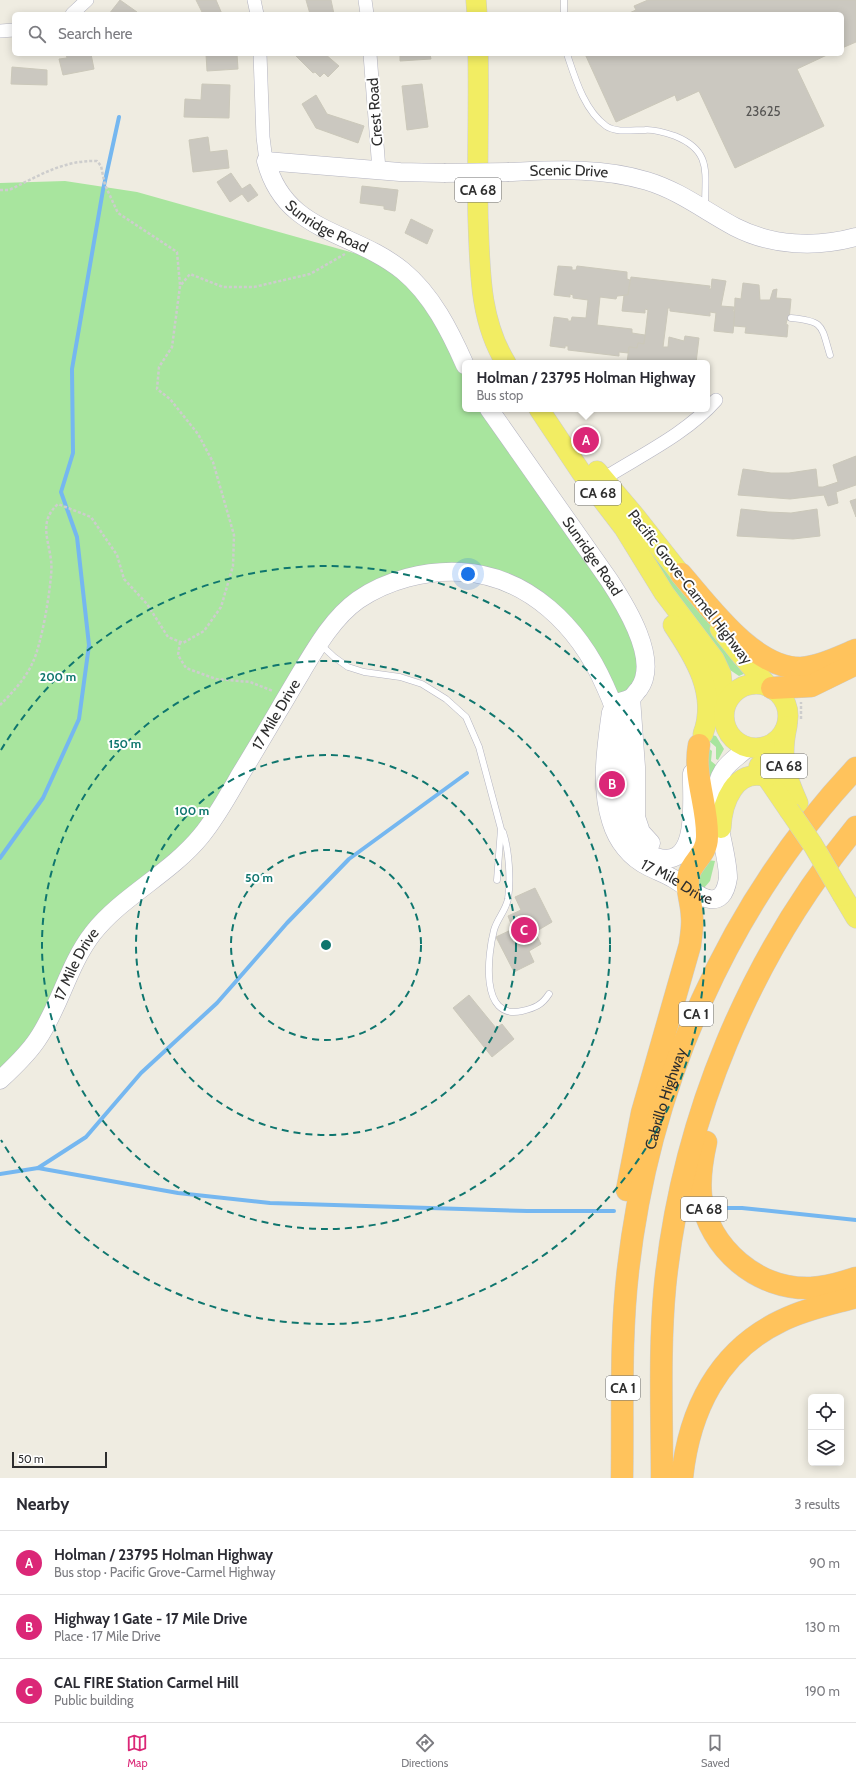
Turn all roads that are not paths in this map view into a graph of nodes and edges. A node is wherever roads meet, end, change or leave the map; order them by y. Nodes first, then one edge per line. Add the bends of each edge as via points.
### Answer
1 (87, 0) edge
2 (254, 0) edge
3 (365, 0) edge
4 (476, 0) edge
5 (564, 0) edge
6 (74, 12) edge
7 (257, 12) edge
8 (367, 12) edge
9 (477, 12) edge
10 (564, 12) edge
11 (12, 30) edge
12 (0, 31) edge
13 (260, 56) edge
14 (370, 56) edge
15 (478, 56) edge
16 (568, 56) edge
17 (266, 161) junction
18 (379, 170) junction
19 (705, 208) junction
20 (856, 237) edge
21 (791, 318) dead end
22 (830, 355) dead end
23 (463, 360) edge
24 (505, 360) edge
25 (716, 400) dead end
26 (710, 407) edge
27 (491, 412) edge
28 (706, 412) edge
29 (542, 414) edge
30 (603, 479) junction
31 (649, 570) junction
32 (681, 574) junction
33 (319, 643) junction
34 (856, 650) edge
35 (856, 664) edge
36 (771, 688) junction
37 (631, 698) junction
38 (613, 704) junction
39 (725, 706) junction
40 (786, 726) junction
41 (701, 740) junction
42 (749, 748) junction
43 (856, 768) edge
44 (767, 777) junction
45 (793, 806) junction
46 (856, 827) edge
47 (721, 828) junction
48 (502, 829) junction
49 (684, 850) junction
50 (497, 880) dead end
51 (688, 889) junction
52 (856, 918) edge
53 (549, 994) dead end
54 (735, 1024) junction
55 (0, 1080) edge
56 (856, 1278) edge
57 (856, 1297) edge
58 (625, 1299) junction
59 (622, 1478) edge
60 (662, 1478) edge
61 (682, 1478) edge

1 - 6 street
2 - 7 street
3 - 8 street
4 - 9 main road
5 - 10 lane
11 - 12 street
13 - 17 street, Sunridge Road via 262,137
14 - 18 street, Crest Road
15 - 24 main road, CA 68 via 481,283 493,336
16 - 19 lane via 589,107 607,126 619,130 649,129 690,142 703,161
17 - 18 main road, Scenic Drive
17 - 23 main road, Sunridge Road via 274,184 295,211 317,226 364,247 402,270 419,287 444,322
18 - 19 main road, Scenic Drive, bridge via 444,173 575,170 616,173 667,188
19 - 20 main road, Scenic Drive via 743,231 777,241 813,244
21 - 22 lane via 811,320 822,327
25 - 26 street
27 - 37 main road, Sunridge Road via 624,605 641,643 647,665 644,682
28 - 30 street via 659,445
29 - 30 main road, Pacific Grove-Carmel Highway / CA 68
29 - 31 main road, Pacific Grove-Carmel Highway / CA 68 via 572,460 624,528
30 - 32 main road, Pacific Grove-Carmel Highway / CA 68
31 - 39 main road, Pacific Grove-Carmel Highway / CA 68 via 716,662 721,674
31 - 41 main road via 664,608 702,676 708,717
32 - 34 highway via 738,636 758,652 781,665 792,668 808,667
32 - 36 main road, Pacific Grove-Carmel Highway / CA 68 via 734,647
33 - 38 main road, 17 Mile Drive via 356,601 391,582 439,572 481,575 502,580 520,589 556,614 584,647 599,672
33 - 48 lane via 348,667 422,684 446,699 466,717 479,747
33 - 55 main road, 17 Mile Drive via 203,834 172,866 94,932 78,956 37,1041
35 - 36 highway via 811,686
36 - 39 main road via 756,684 743,687 730,696
36 - 40 main road, CA 68 via 781,695 786,704
37 - 38 main road
37 - 49 main road via 637,823 650,843 665,850
38 - 49 main road, 17 Mile Drive via 620,731 621,807 625,827 635,843 650,855 667,858
38 - 51 main road, 17 Mile Drive via 607,740 606,768 606,792 611,822 632,856 648,867 670,876
39 - 41 main road, 17 Mile Drive via 710,720
39 - 42 main road, CA 68 via 725,723 729,733 741,745
40 - 42 main road, CA 68 via 781,736 773,743 763,748
40 - 45 main road, CA 68 via 783,764
41 - 49 main road, 17 Mile Drive via 692,769 690,836
41 - 51 highway via 698,763 707,838 704,851 689,873
42 - 44 main road, CA 68
42 - 47 main road, 17 Mile Drive via 725,768 718,780
43 - 58 highway, Cabrillo Highway / CA 1 via 796,840 765,884 737,930 700,1005 670,1083 647,1162 631,1243
44 - 45 main road, CA 68
44 - 47 main road via 752,776 735,786 724,804
45 - 52 main road, CA 68, bridge
46 - 54 highway, CA 1 via 796,910 758,975
47 - 51 main road, 17 Mile Drive via 728,873 724,891 718,897 709,900
48 - 50 lane
48 - 53 lane via 508,848 508,900 494,929 489,959 490,992 493,1000 501,1007 517,1012 537,1007
51 - 58 highway via 692,917 690,945 642,1113 627,1188 622,1242
54 - 56 highway, CA 68 via 701,1165 701,1197 710,1225 731,1256 766,1280 787,1286 810,1288
54 - 60 highway, CA 1 via 696,1128 682,1180 672,1234 663,1321
57 - 61 highway via 804,1311 781,1321 754,1338 733,1356 714,1379 696,1412 688,1438
58 - 59 highway, Cabrillo Highway / CA 1

